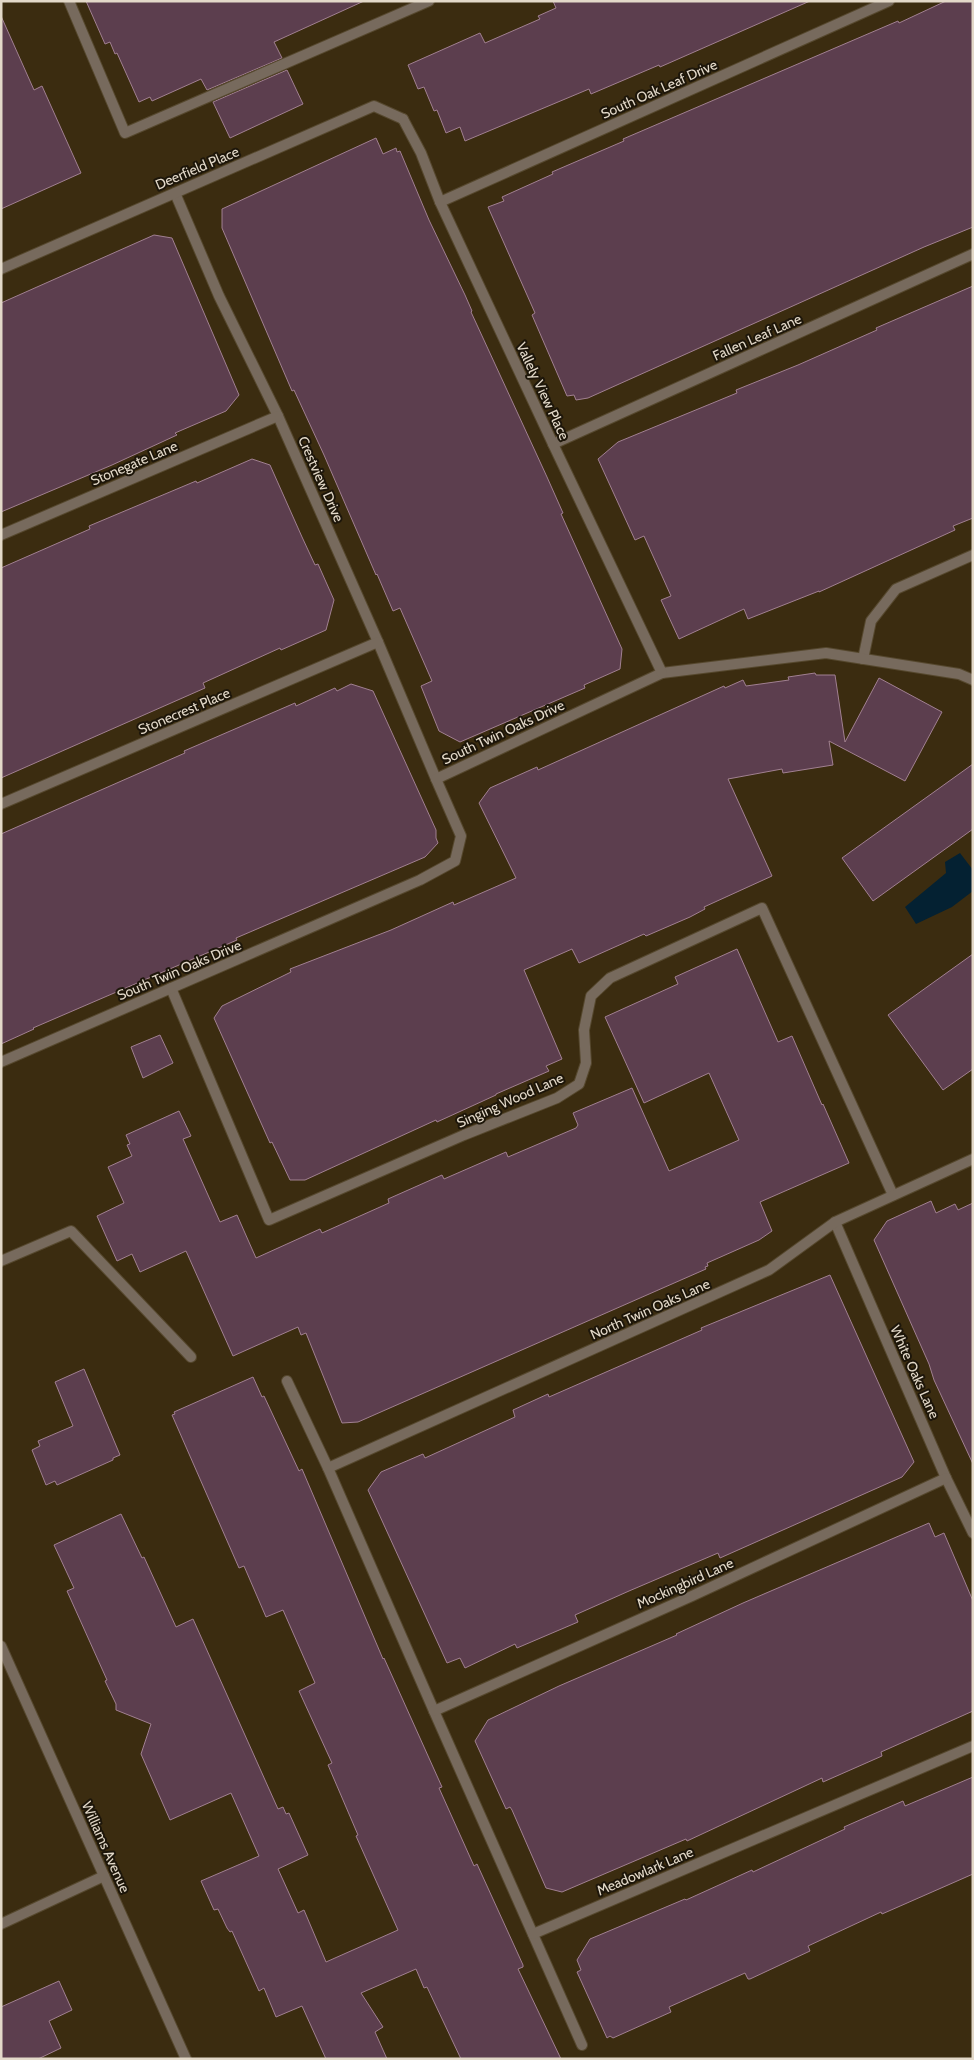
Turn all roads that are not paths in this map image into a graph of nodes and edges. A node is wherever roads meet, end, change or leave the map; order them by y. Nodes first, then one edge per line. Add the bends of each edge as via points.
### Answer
1 (69, 1) edge
2 (429, 1) edge
3 (889, 1) edge
4 (403, 120) joint
5 (175, 193) junction
6 (440, 202) junction
7 (973, 254) edge
8 (1, 269) edge
9 (278, 416) junction
10 (553, 444) junction
11 (1, 535) edge
12 (973, 555) edge
13 (378, 642) junction
14 (863, 659) junction
15 (662, 672) junction
16 (973, 680) edge
17 (436, 778) junction
18 (1, 804) edge
19 (171, 988) junction
20 (1, 1062) edge
21 (973, 1159) edge
22 (894, 1195) junction
23 (835, 1222) junction
24 (1, 1261) edge
25 (191, 1357) dead end
26 (287, 1381) dead end
27 (328, 1468) junction
28 (946, 1478) junction
29 (973, 1533) edge
30 (1, 1646) edge
31 (434, 1711) junction
32 (973, 1746) edge
33 (104, 1876) junction
34 (1, 1924) edge
35 (533, 1934) junction
36 (582, 2045) dead end
37 (186, 2059) edge

1 - 2 street via 125,133
3 - 6 street, South Oak Leaf Drive
4 - 5 street, Deerfield Place via 374,106
4 - 6 street, Vallely View Place via 421,153
5 - 8 street, Deerfield Place
5 - 9 street, Crestview Drive via 219,296
6 - 10 street, Vallely View Place
7 - 10 street, Fallen Leaf Lane
9 - 11 street, Stonegate Lane
9 - 13 street, Crestview Drive
10 - 15 street, Vallely View Place
12 - 14 street via 896,589 871,620
13 - 17 street, Crestview Drive
13 - 18 street, Stonecrest Place
14 - 15 street, South Twin Oaks Drive via 826,653
14 - 16 street, South Twin Oaks Drive via 960,674
15 - 17 street, South Twin Oaks Drive
17 - 19 street, South Twin Oaks Drive via 461,836 455,861 420,880
19 - 20 street, South Twin Oaks Drive
19 - 22 street, Singing Wood Lane via 269,1220 557,1098 579,1084 586,1063 584,1030 591,996 610,978 762,908
21 - 22 street, North Twin Oaks Lane
22 - 23 street, North Twin Oaks Lane
23 - 27 street, North Twin Oaks Lane via 769,1270
23 - 28 street, White Oaks Lane
24 - 25 street via 71,1231
26 - 27 street
27 - 31 street
28 - 29 street, White Oaks Lane
28 - 31 street, Mockingbird Lane
30 - 33 street, Williams Avenue
31 - 35 street
32 - 35 street, Meadowlark Lane
33 - 34 street
33 - 37 street, Williams Avenue
35 - 36 street

